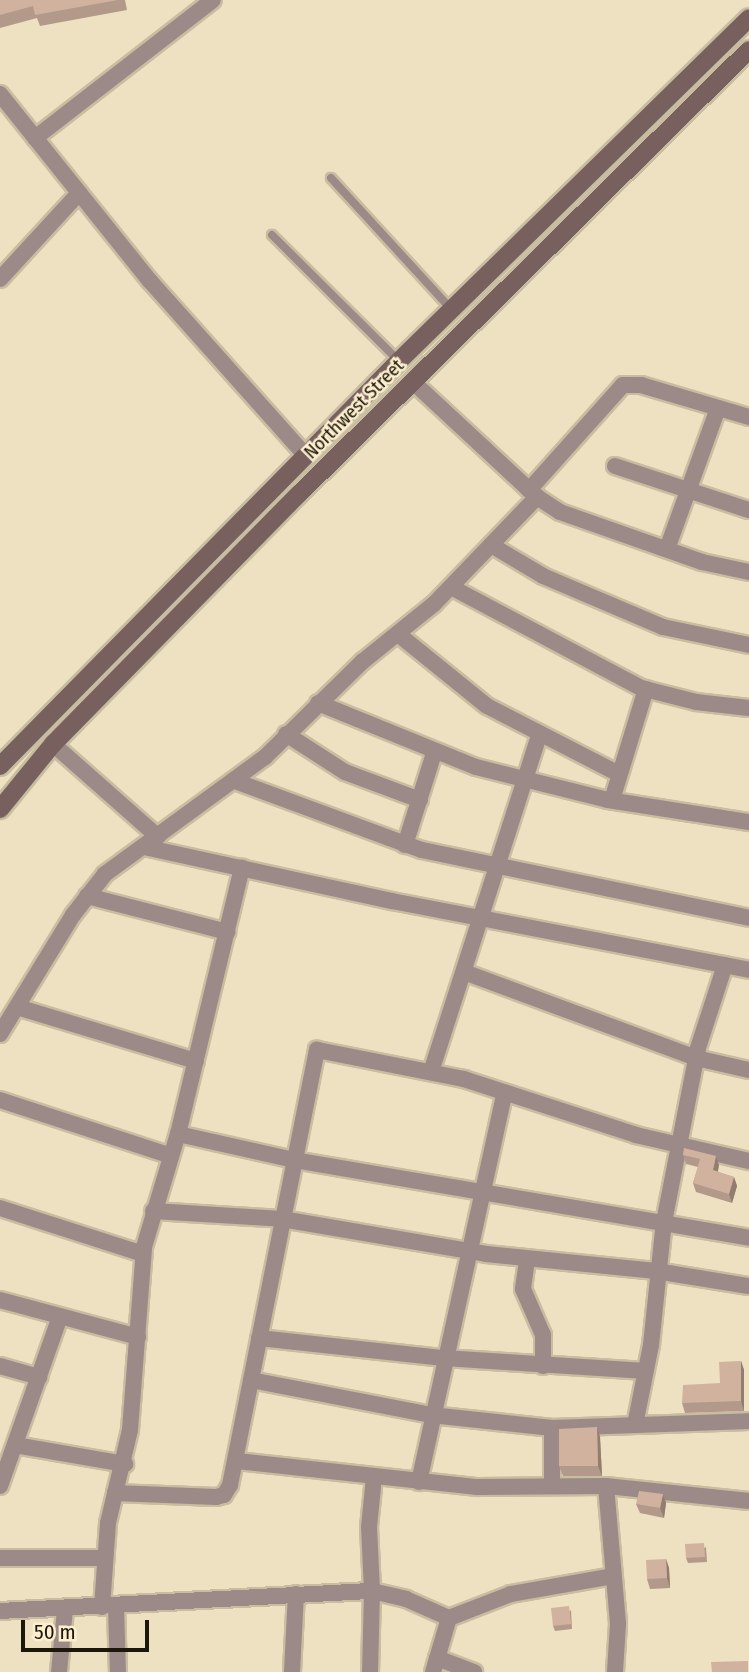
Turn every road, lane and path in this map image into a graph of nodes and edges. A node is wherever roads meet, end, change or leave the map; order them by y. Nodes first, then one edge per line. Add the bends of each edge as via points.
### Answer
1 (214, 0) edge
2 (749, 18) edge
3 (749, 50) edge
4 (0, 94) edge
5 (35, 138) junction
6 (331, 178) dead end
7 (79, 193) junction
8 (272, 235) dead end
9 (0, 279) edge
10 (452, 310) junction
11 (399, 361) junction
12 (412, 381) junction
13 (718, 408) junction
14 (749, 416) edge
15 (306, 456) junction
16 (615, 466) dead end
17 (688, 491) junction
18 (533, 493) junction
19 (749, 510) edge
20 (491, 544) junction
21 (667, 549) junction
22 (749, 572) edge
23 (451, 586) junction
24 (398, 634) junction
25 (749, 645) edge
26 (646, 689) junction
27 (318, 703) junction
28 (749, 708) edge
29 (286, 734) junction
30 (539, 736) junction
31 (53, 744) junction
32 (434, 753) junction
33 (0, 766) edge
34 (617, 773) junction
35 (235, 780) junction
36 (525, 780) junction
37 (420, 800) junction
38 (612, 800) junction
39 (0, 809) edge
40 (749, 822) edge
41 (158, 837) junction
42 (405, 845) junction
43 (144, 847) junction
44 (499, 866) junction
45 (243, 868) junction
46 (87, 896) junction
47 (482, 917) junction
48 (749, 918) edge
49 (227, 932) junction
50 (725, 965) junction
51 (749, 970) edge
52 (464, 972) junction
53 (17, 1007) junction
54 (0, 1034) edge
55 (696, 1058) junction
56 (196, 1061) junction
57 (749, 1070) edge
58 (431, 1072) junction
59 (505, 1092) junction
60 (1, 1102) edge
61 (178, 1134) junction
62 (679, 1144) junction
63 (171, 1156) junction
64 (294, 1160) junction
65 (749, 1161) edge
66 (480, 1194) junction
67 (0, 1209) edge
68 (153, 1210) junction
69 (282, 1219) junction
70 (664, 1222) junction
71 (749, 1238) edge
72 (468, 1251) junction
73 (143, 1254) junction
74 (527, 1260) junction
75 (656, 1271) junction
76 (749, 1286) edge
77 (0, 1300) edge
78 (60, 1317) junction
79 (138, 1337) junction
80 (259, 1338) junction
81 (444, 1358) junction
82 (0, 1366) edge
83 (543, 1366) junction
84 (646, 1371) junction
85 (39, 1377) junction
86 (251, 1380) junction
87 (431, 1415) junction
88 (749, 1421) edge
89 (635, 1425) junction
90 (552, 1428) junction
91 (15, 1445) junction
92 (237, 1461) junction
93 (4, 1463) edge
94 (125, 1464) junction
95 (374, 1477) junction
96 (419, 1482) junction
97 (552, 1484) junction
98 (0, 1486) edge
99 (607, 1486) junction
100 (115, 1493) junction
101 (749, 1501) edge
102 (0, 1558) edge
103 (104, 1558) junction
104 (613, 1576) junction
105 (372, 1591) junction
106 (296, 1594) junction
107 (109, 1607) junction
108 (65, 1610) junction
109 (0, 1611) edge
110 (449, 1618) junction
111 (435, 1665) edge
112 (59, 1672) edge
113 (118, 1672) edge
114 (292, 1672) edge
115 (370, 1672) edge
116 (474, 1672) edge
117 (615, 1672) edge

1 - 5 street
2 - 10 main road, Northwest Street
3 - 12 main road, Northwest Street
4 - 5 street
5 - 7 street
6 - 10 lane
7 - 9 street
7 - 15 street via 150,281
8 - 11 lane
10 - 11 main road, Northwest Street
11 - 15 main road, Northwest Street
12 - 18 street
12 - 31 main road, Northwest Street
13 - 14 street
13 - 17 street
13 - 18 street via 641,385 623,385
15 - 33 main road, Northwest Street
16 - 17 street
17 - 19 street
17 - 21 street
18 - 20 street
18 - 21 street via 567,515
20 - 23 street
20 - 25 street via 543,576 663,626
21 - 22 street
23 - 24 street
23 - 26 street
24 - 27 street
24 - 30 street via 487,706
26 - 28 street
26 - 34 street
27 - 29 street
27 - 32 street
29 - 35 street
29 - 37 street via 345,772
30 - 34 street
30 - 36 street
31 - 39 main road, Northwest Street
31 - 41 street
32 - 36 street
32 - 37 street
34 - 38 street
35 - 41 street
35 - 42 street
36 - 38 street
36 - 44 street
37 - 42 street
38 - 40 street
41 - 43 street
42 - 44 street
43 - 45 street
43 - 46 street via 105,874
44 - 47 street
44 - 48 street
45 - 47 street
45 - 49 street
46 - 49 street
46 - 53 street
47 - 50 street
47 - 52 street
49 - 56 street
50 - 51 street
50 - 55 street
52 - 55 street
52 - 58 street
53 - 54 street
53 - 56 street
55 - 57 street
55 - 62 street
56 - 61 street
58 - 59 street
58 - 64 street via 317,1050
59 - 62 street via 636,1135
59 - 66 street
60 - 63 street
61 - 63 street
61 - 64 street
62 - 65 street
62 - 70 street
63 - 68 street
64 - 66 street
64 - 69 street
66 - 70 street
66 - 72 street
67 - 73 street
68 - 69 street
68 - 73 street
69 - 72 street
69 - 80 street
70 - 71 street
70 - 75 street
72 - 74 street
72 - 81 street
73 - 79 street
74 - 75 street
74 - 83 street via 523,1289 543,1335
75 - 76 street
75 - 84 street
77 - 78 street
78 - 79 street
78 - 85 street
79 - 94 street
80 - 81 street
80 - 86 street
81 - 83 street
81 - 87 street
82 - 85 street
83 - 84 street
84 - 89 street
85 - 91 street
86 - 87 street
86 - 92 street
87 - 90 street
87 - 96 street
88 - 89 street
89 - 90 street
90 - 97 street
91 - 93 street
91 - 94 street
92 - 95 street
92 - 100 street via 225,1494
93 - 98 street
94 - 100 street
95 - 96 street
95 - 105 street via 369,1527
96 - 97 street via 478,1487
97 - 99 street
99 - 101 street
99 - 104 street
100 - 103 street
102 - 103 street
103 - 107 street
104 - 110 street via 511,1594
104 - 117 street via 618,1624
105 - 106 street
105 - 110 street via 406,1599
105 - 115 street
106 - 107 street
106 - 114 street
107 - 108 street
107 - 113 street
108 - 109 street
108 - 112 street
110 - 111 street
111 - 116 street

